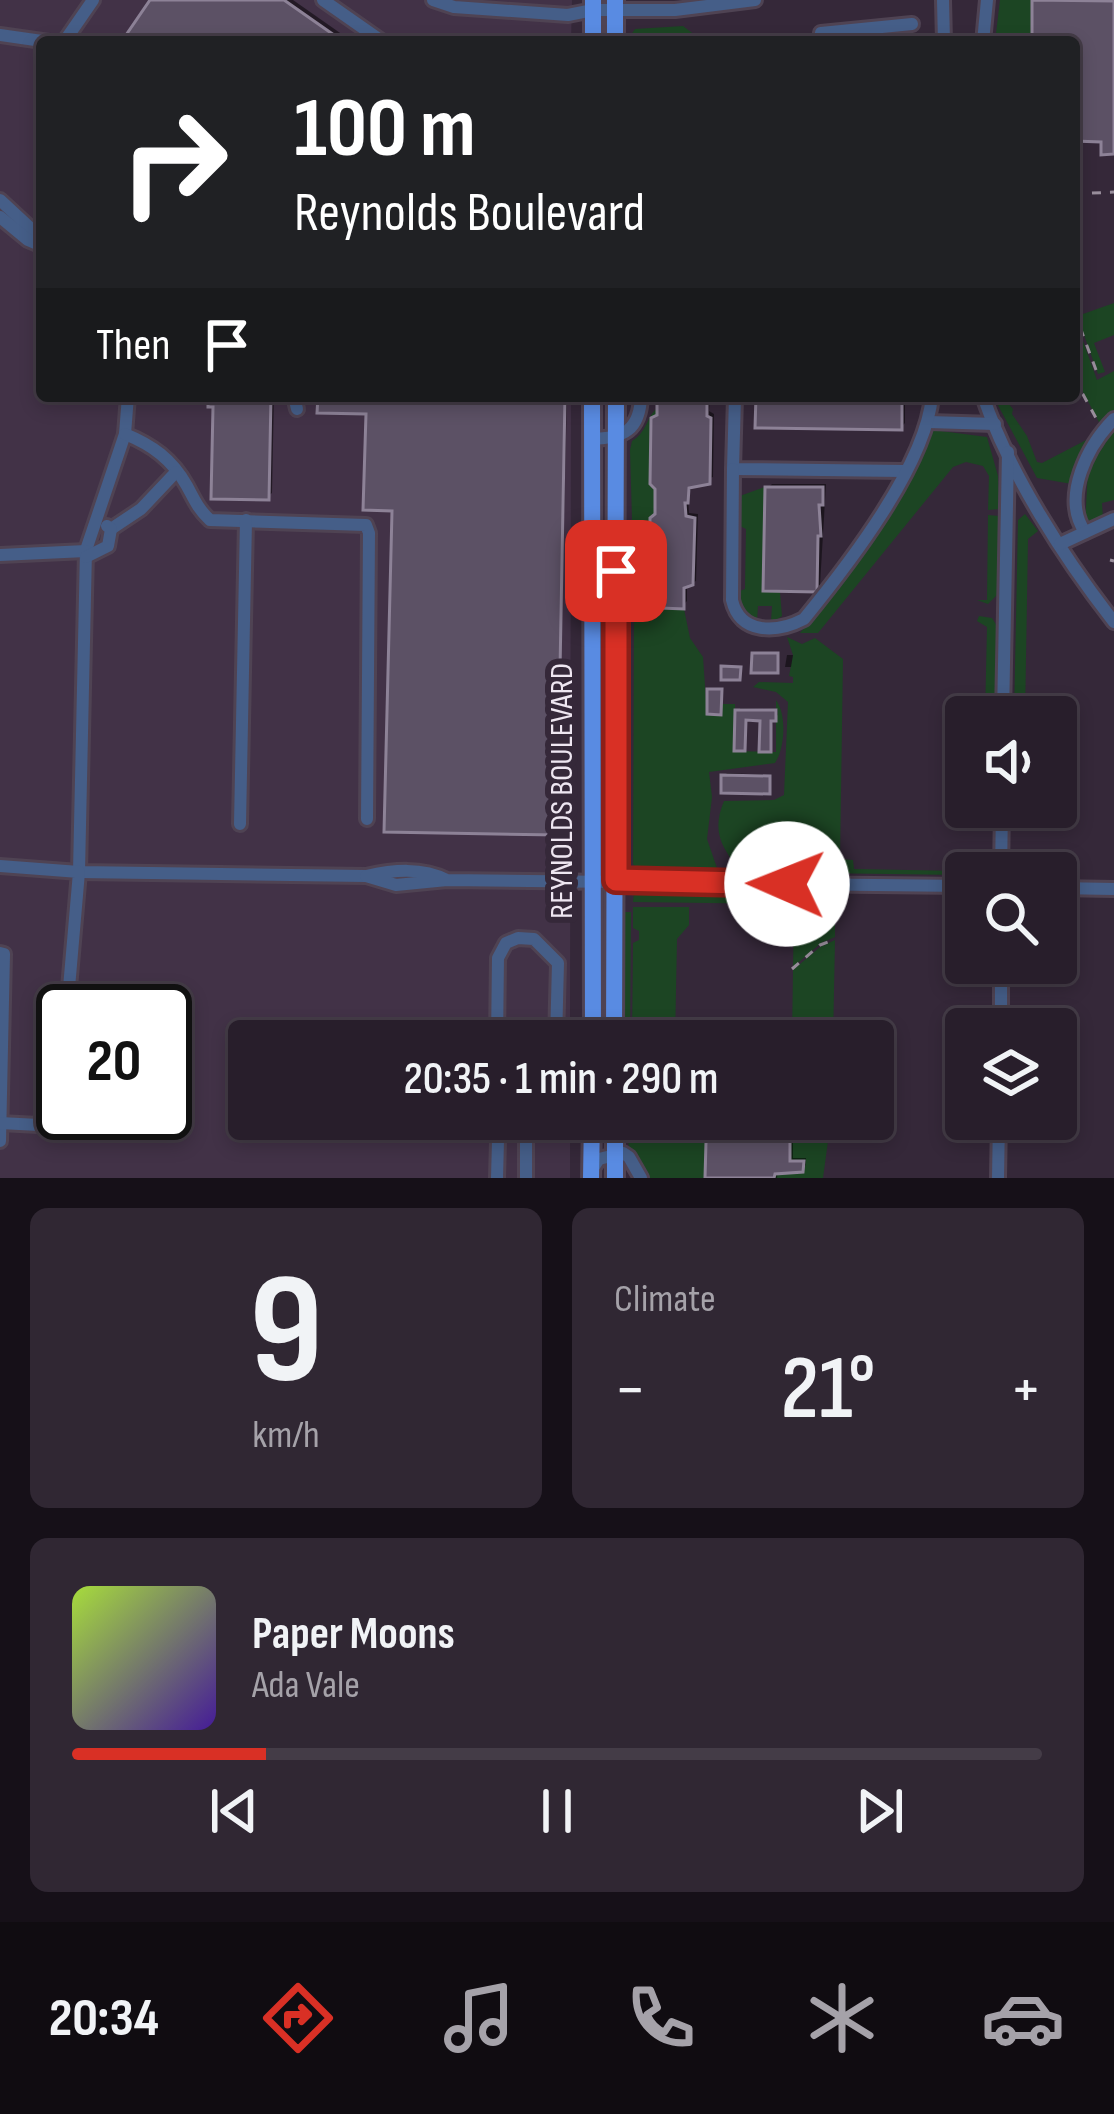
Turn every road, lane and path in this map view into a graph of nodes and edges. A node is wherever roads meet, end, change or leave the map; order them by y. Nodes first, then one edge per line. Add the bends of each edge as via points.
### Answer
1 (93, 0) edge
2 (323, 0) edge
3 (433, 0) edge
4 (574, 0) edge
5 (755, 0) edge
6 (944, 0) edge
7 (987, 0) edge
8 (592, 5) edge
9 (675, 5) edge
10 (615, 6) edge
11 (912, 24) dead end
12 (0, 35) edge
13 (68, 36) edge
14 (374, 36) edge
15 (593, 36) edge
16 (821, 36) edge
17 (944, 36) edge
18 (984, 36) edge
19 (36, 40) edge
20 (1105, 181) dead end
21 (1105, 191) junction
22 (1114, 192) edge
23 (1080, 193) edge
24 (0, 200) edge
25 (0, 217) edge
26 (36, 236) edge
27 (36, 241) edge
28 (1080, 327) edge
29 (1105, 373) dead end
30 (1080, 389) edge
31 (127, 402) edge
32 (592, 402) edge
33 (616, 402) edge
34 (640, 402) edge
35 (735, 402) edge
36 (931, 402) edge
37 (985, 402) edge
38 (1114, 419) edge
39 (928, 422) junction
40 (994, 424) junction
41 (1102, 431) junction
42 (124, 434) junction
43 (616, 438) junction
44 (592, 439) junction
45 (1008, 452) junction
46 (733, 469) junction
47 (903, 471) junction
48 (176, 472) junction
49 (97, 517) junction
50 (1114, 519) edge
51 (246, 520) junction
52 (111, 529) junction
53 (1085, 532) junction
54 (1060, 544) junction
55 (86, 554) junction
56 (0, 555) edge
57 (1114, 622) edge
58 (1003, 696) edge
59 (367, 819) dead end
60 (240, 824) dead end
61 (0, 866) edge
62 (79, 872) junction
63 (592, 880) junction
64 (616, 880) junction
65 (945, 886) edge
66 (1077, 888) edge
67 (1114, 889) edge
68 (836, 939) dead end
69 (0, 953) edge
70 (792, 969) dead end
71 (69, 984) edge
72 (497, 1020) edge
73 (557, 1020) edge
74 (593, 1020) edge
75 (614, 1020) edge
76 (0, 1123) edge
77 (36, 1125) edge
78 (499, 1140) edge
79 (526, 1140) edge
80 (592, 1140) edge
81 (615, 1140) edge
82 (999, 1140) edge
83 (0, 1142) edge
84 (615, 1155) junction
85 (591, 1174) edge
86 (496, 1178) edge
87 (526, 1178) edge
88 (615, 1178) edge
89 (641, 1178) edge
90 (998, 1178) edge

1 - 13 street
2 - 14 street
3 - 8 street via 568,15
4 - 8 street
5 - 9 street
6 - 17 street
7 - 18 street
8 - 10 street
8 - 15 main road
9 - 10 street
11 - 16 street
12 - 19 street
20 - 21 path
21 - 22 path
21 - 23 path
24 - 26 street
25 - 27 street
28 - 29 path via 1098,377
30 - 41 path
31 - 42 street
32 - 44 main road, REYNOLDS BOULEVARD
33 - 43 main road, REYNOLDS BOULEVARD
34 - 43 street via 637,423
35 - 46 street
36 - 39 street
37 - 40 street
38 - 41 street
39 - 40 street
39 - 47 street
40 - 45 street
41 - 53 street via 1080,476
42 - 48 street via 155,447
42 - 49 street
43 - 44 street
43 - 64 main road, REYNOLDS BOULEVARD
44 - 63 main road, REYNOLDS BOULEVARD
45 - 54 street
45 - 58 street
46 - 47 street
46 - 47 street via 736,616 746,626 789,627 805,619 870,536
48 - 51 street via 209,520
48 - 52 street
49 - 52 street
49 - 55 street
50 - 53 street
51 - 59 street via 360,522 369,533
51 - 60 street
52 - 55 street via 108,546
53 - 54 street
54 - 57 street
55 - 56 street
55 - 62 street
61 - 62 street
62 - 63 street
62 - 71 street
63 - 64 street
63 - 74 main road, REYNOLDS BOULEVARD
64 - 65 street
64 - 75 main road, REYNOLDS BOULEVARD
66 - 67 street
68 - 70 path
69 - 76 street
72 - 73 street via 498,958 518,938 534,939 558,963
76 - 77 street
76 - 83 street
78 - 86 street
79 - 87 street
80 - 85 main road
81 - 84 main road
82 - 90 street
84 - 85 street via 598,1159
84 - 88 main road
84 - 89 street via 629,1157

